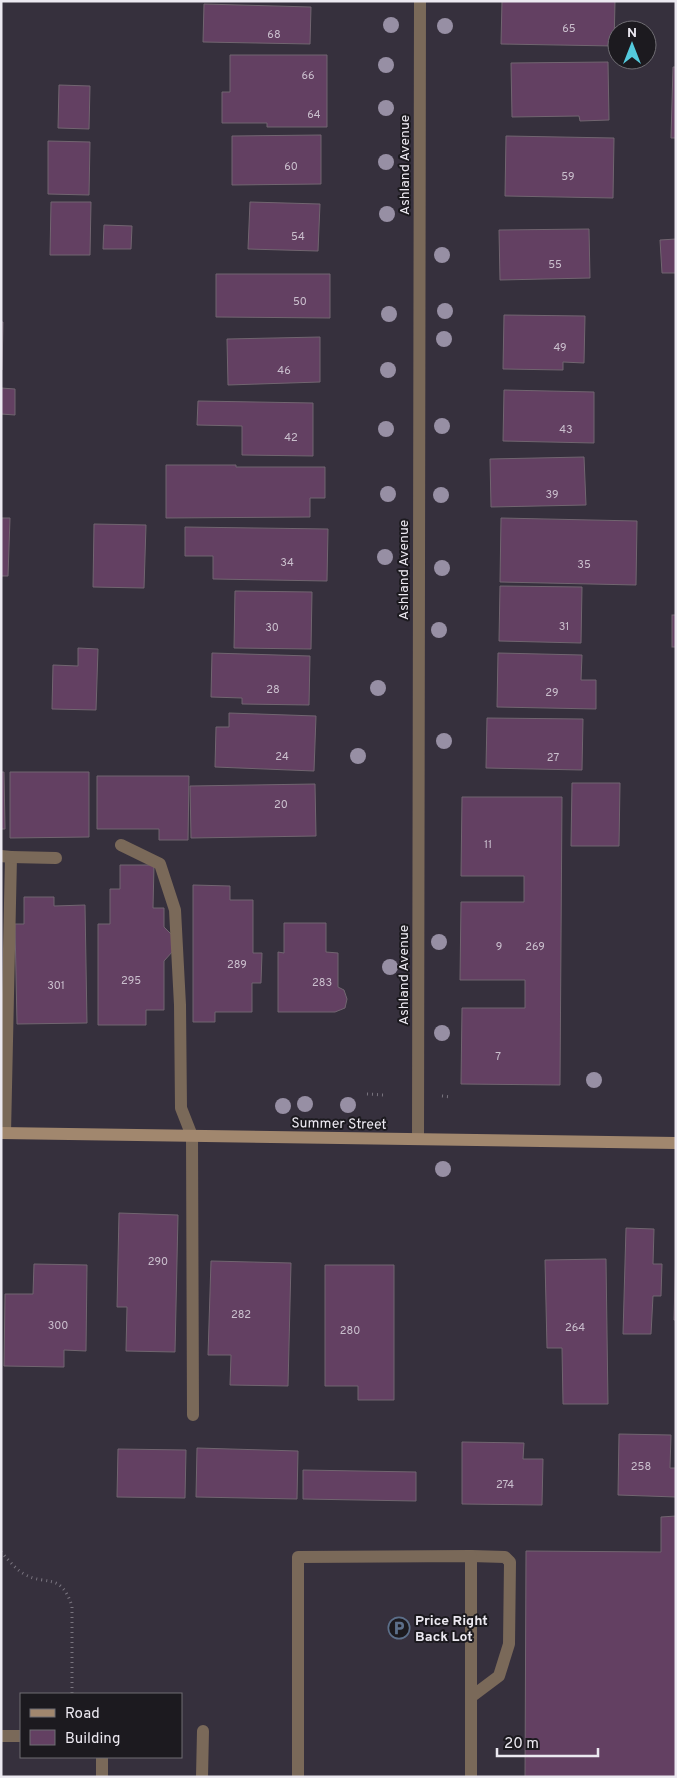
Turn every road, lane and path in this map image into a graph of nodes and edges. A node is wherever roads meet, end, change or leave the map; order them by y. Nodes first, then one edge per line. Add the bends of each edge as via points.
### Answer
1 (420, 1) edge
2 (121, 845) dead end
3 (6, 856) edge
4 (56, 858) dead end
5 (367, 1094) dead end
6 (384, 1095) dead end
7 (3, 1133) edge
8 (192, 1136) junction
9 (418, 1140) junction
10 (676, 1143) edge
11 (194, 1415) dead end
12 (1, 1552) edge
13 (471, 1556) junction
14 (72, 1693) edge
15 (471, 1697) junction
16 (203, 1731) dead end
17 (1, 1736) edge
18 (20, 1736) edge
19 (102, 1758) edge
20 (102, 1777) edge
21 (202, 1777) edge
22 (298, 1777) edge
23 (471, 1777) edge

1 - 9 street, Ashland Avenue
2 - 8 street via 160,864 175,910 181,1108
3 - 4 street
3 - 7 street
5 - 6 path
7 - 8 street, Summer Street
8 - 9 street, Summer Street
8 - 11 street
9 - 10 street, Summer Street
12 - 14 path via 23,1574 53,1581 68,1595 72,1606
13 - 15 street
13 - 15 street via 505,1557 510,1562 509,1644 499,1676
13 - 22 street via 298,1557
15 - 23 street
16 - 21 street
17 - 18 street
19 - 20 street

